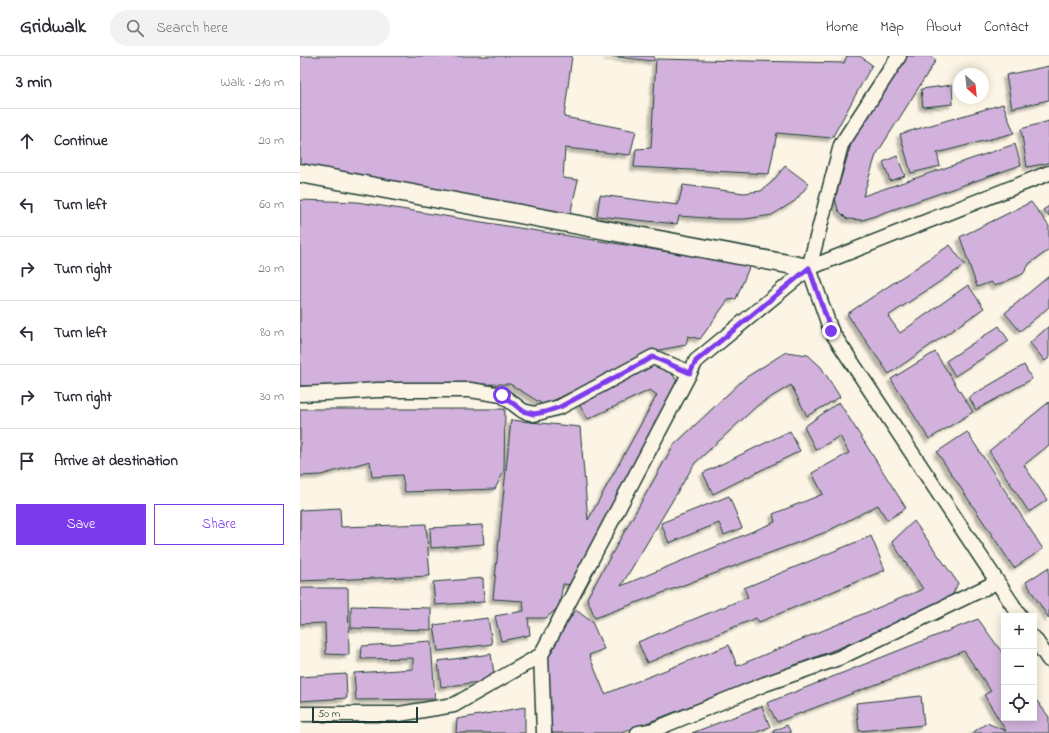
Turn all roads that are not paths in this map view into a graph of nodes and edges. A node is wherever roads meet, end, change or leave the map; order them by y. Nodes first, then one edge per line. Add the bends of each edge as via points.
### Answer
1 (899, 56) edge
2 (300, 173) edge
3 (1049, 173) edge
4 (809, 268) junction
5 (690, 373) junction
6 (300, 394) edge
7 (997, 582) junction
8 (1018, 613) edge
9 (1037, 642) edge
10 (541, 655) junction
11 (1049, 660) edge
12 (300, 714) edge
13 (544, 733) edge
14 (638, 733) edge

1 - 4 street via 841,145
2 - 4 street
3 - 4 street
4 - 5 street via 696,361
4 - 7 street via 831,331
5 - 6 street via 653,357 560,407 534,414 523,411 502,395 470,390 378,390
5 - 10 street
7 - 8 street
7 - 14 street via 839,658 765,684 653,730
9 - 11 street
10 - 12 street via 454,705 399,714
10 - 13 street

